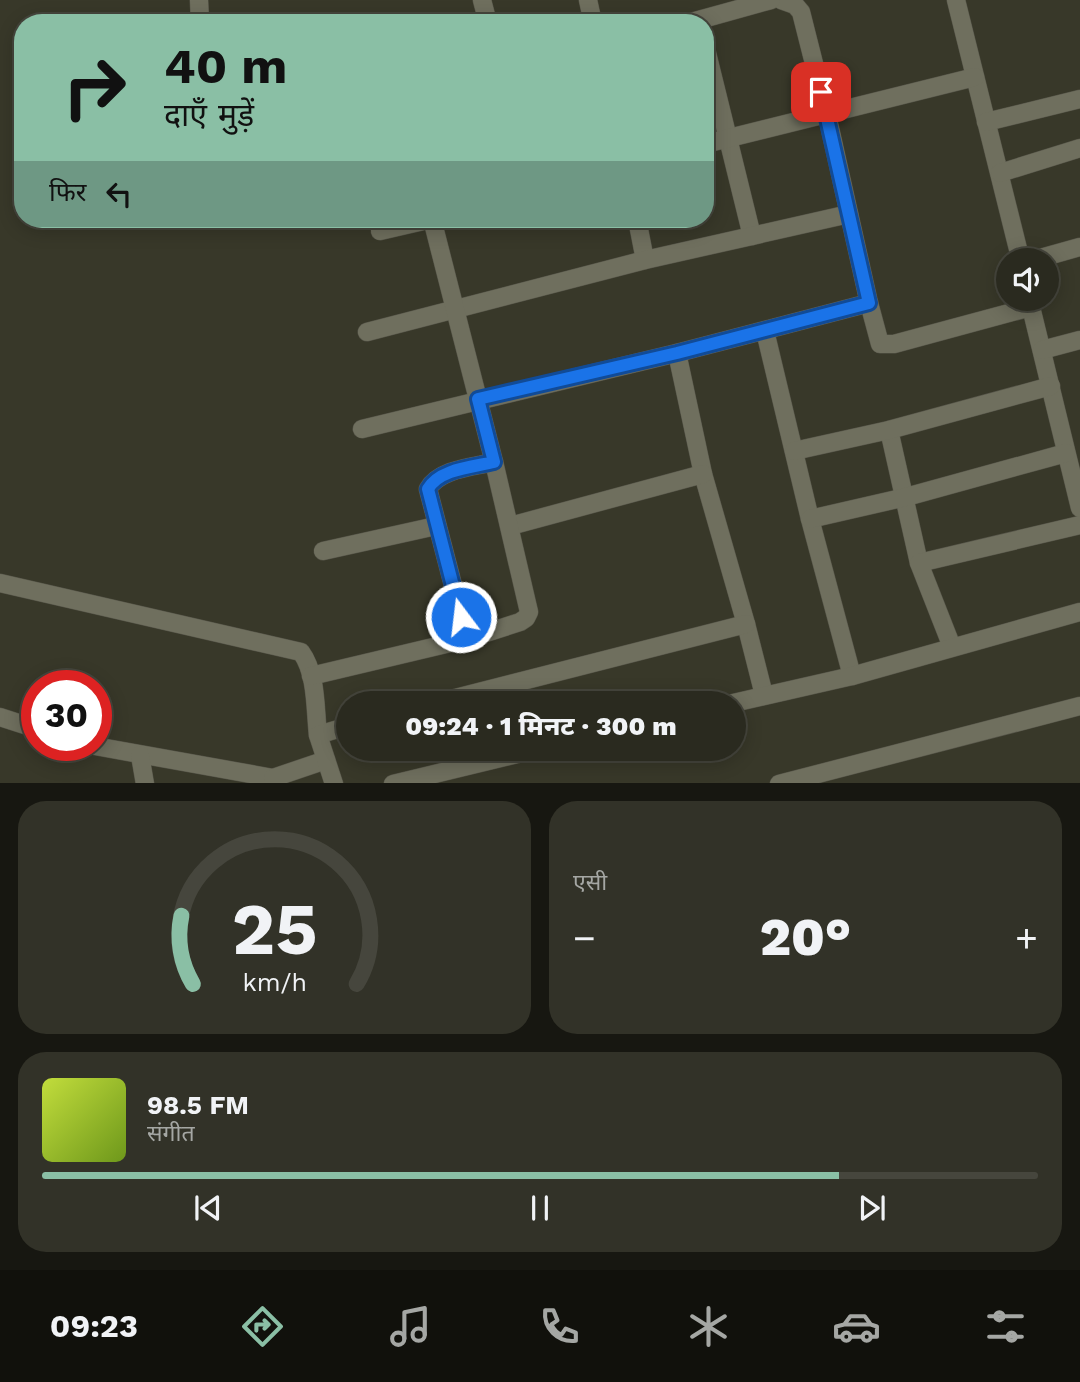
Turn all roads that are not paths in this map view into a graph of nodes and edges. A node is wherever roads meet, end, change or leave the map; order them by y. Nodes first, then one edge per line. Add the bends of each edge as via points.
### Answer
1 (782, 0) edge
2 (957, 0) edge
3 (714, 17) edge
4 (975, 77) junction
5 (714, 83) edge
6 (1080, 99) edge
7 (827, 115) junction
8 (986, 122) junction
9 (727, 139) junction
10 (714, 143) edge
11 (1080, 148) edge
12 (1000, 173) junction
13 (849, 214) junction
14 (393, 228) edge
15 (434, 228) edge
16 (639, 228) edge
17 (380, 231) dead end
18 (752, 236) junction
19 (1080, 247) edge
20 (1018, 248) edge
21 (1059, 253) edge
22 (645, 260) junction
23 (869, 303) junction
24 (457, 310) junction
25 (1003, 311) edge
26 (1032, 311) edge
27 (765, 331) junction
28 (367, 332) dead end
29 (1080, 340) edge
30 (1042, 350) junction
31 (677, 353) junction
32 (1051, 386) junction
33 (478, 399) junction
34 (362, 429) dead end
35 (889, 430) junction
36 (1070, 444) edge
37 (794, 451) junction
38 (494, 462) junction
39 (703, 474) junction
40 (906, 497) junction
41 (1080, 508) edge
42 (810, 519) junction
43 (1080, 525) edge
44 (436, 526) junction
45 (510, 526) junction
46 (323, 551) dead end
47 (919, 563) junction
48 (0, 583) edge
49 (1080, 612) edge
50 (746, 624) junction
51 (467, 639) junction
52 (952, 647) junction
53 (311, 676) junction
54 (852, 676) junction
55 (483, 691) edge
56 (764, 695) junction
57 (746, 700) edge
58 (1080, 706) edge
59 (0, 717) edge
60 (21, 724) edge
61 (336, 730) edge
62 (318, 735) junction
63 (112, 749) edge
64 (140, 755) junction
65 (326, 760) junction
66 (487, 761) edge
67 (276, 781) edge
68 (145, 783) edge
69 (334, 783) edge
70 (393, 783) edge
71 (779, 783) edge

1 - 3 street
1 - 7 street via 801,12
2 - 4 street
4 - 7 street
4 - 8 street
5 - 9 street
6 - 8 street
7 - 9 street
7 - 13 street
8 - 12 street
9 - 10 street
9 - 18 street
11 - 12 street
12 - 20 street
13 - 18 street
13 - 23 street
14 - 17 street
15 - 24 street
16 - 22 street
18 - 22 street
19 - 21 street
22 - 24 street
23 - 25 street via 877,337 884,346
23 - 27 street
24 - 28 street
24 - 33 street
26 - 30 street
27 - 31 street
27 - 37 street
29 - 30 street
30 - 32 street
31 - 33 street
31 - 39 street
32 - 35 street
32 - 36 street
33 - 34 street
33 - 38 street
35 - 37 street
35 - 40 street
36 - 40 street
36 - 41 street
37 - 42 street
38 - 44 street via 433,480 428,489
38 - 45 street
39 - 45 street
39 - 50 street
40 - 42 street
40 - 47 street
42 - 54 street
43 - 47 street
44 - 46 street
44 - 51 street
45 - 51 street via 529,612 520,621
47 - 52 street
48 - 53 street via 301,652
49 - 52 street
50 - 55 street
50 - 56 street
51 - 53 street
52 - 54 street
53 - 62 street
54 - 56 street
56 - 57 street
58 - 71 street
59 - 60 street
61 - 62 street
62 - 65 street
63 - 64 street
64 - 67 street
64 - 68 street
65 - 67 street
65 - 69 street
66 - 70 street

